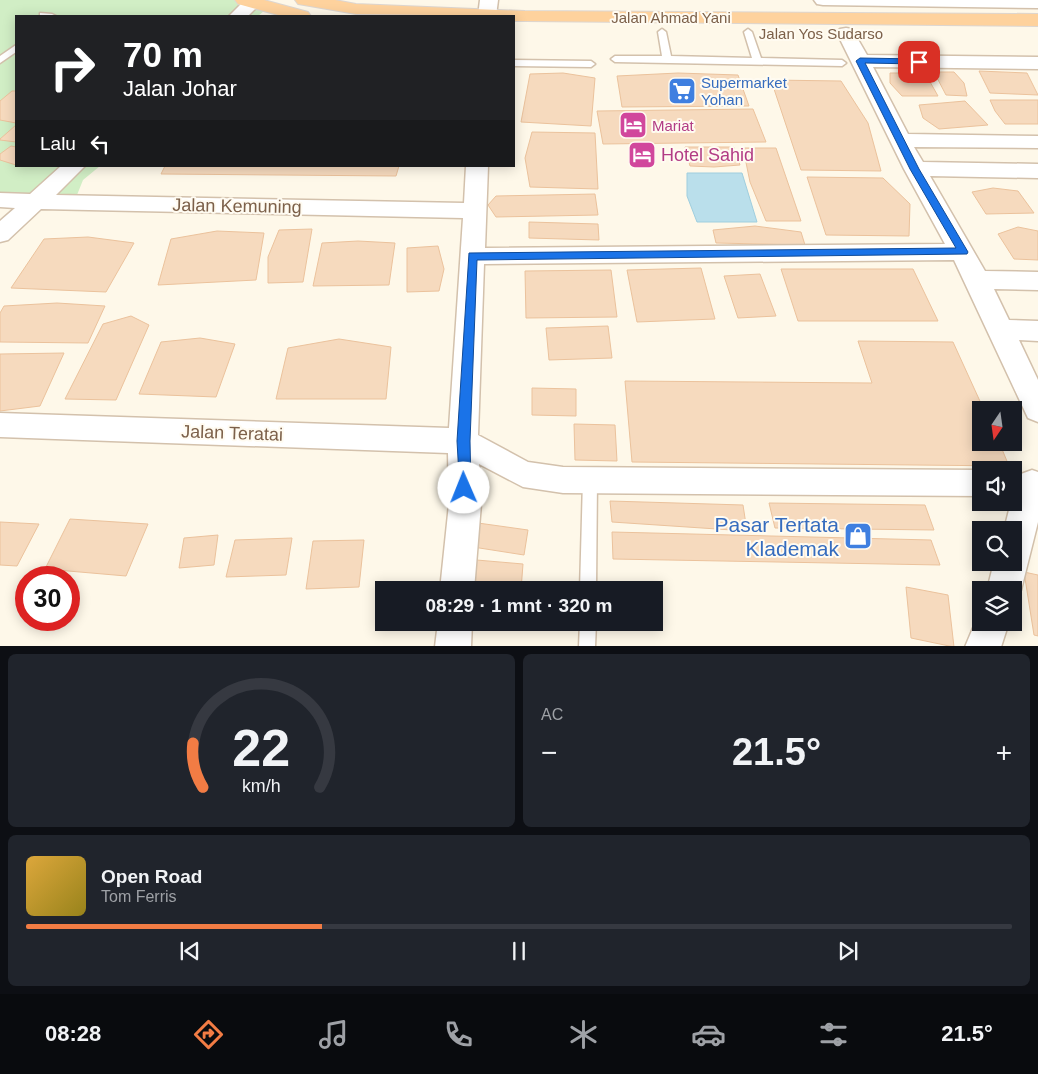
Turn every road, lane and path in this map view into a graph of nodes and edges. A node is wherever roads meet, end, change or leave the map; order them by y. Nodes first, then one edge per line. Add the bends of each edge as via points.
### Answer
1 (304, 0) edge
2 (823, 0) edge
3 (248, 2) edge
4 (1038, 3) edge
5 (488, 11) edge
6 (239, 15) edge
7 (298, 15) edge
8 (1038, 20) edge
9 (515, 30) edge
10 (662, 32) junction
11 (748, 32) junction
12 (846, 32) junction
13 (1038, 35) edge
14 (15, 49) edge
15 (615, 59) dead end
16 (667, 59) junction
17 (0, 60) edge
18 (757, 61) junction
19 (851, 62) junction
20 (1038, 63) edge
21 (515, 64) edge
22 (591, 64) dead end
23 (900, 140) junction
24 (1038, 142) edge
25 (73, 167) edge
26 (477, 167) edge
27 (915, 169) junction
28 (1038, 171) edge
29 (0, 200) edge
30 (36, 202) junction
31 (473, 211) junction
32 (0, 234) edge
33 (963, 252) junction
34 (472, 256) junction
35 (978, 280) junction
36 (1038, 281) edge
37 (1000, 330) junction
38 (1038, 331) edge
39 (1038, 410) edge
40 (0, 425) edge
41 (463, 441) junction
42 (590, 480) junction
43 (972, 483) edge
44 (1028, 483) edge
45 (1020, 521) edge
46 (459, 581) edge
47 (588, 581) edge
48 (454, 631) edge
49 (588, 631) edge
50 (989, 631) edge
51 (453, 646) edge
52 (587, 646) edge
53 (983, 646) edge

1 - 5 highway, Jalan Ahmad Yani via 356,9
2 - 4 street
3 - 6 street
3 - 7 highway
5 - 8 highway, Jalan Ahmad Yani
9 - 10 highway, Jalan Yos Sudarso
10 - 11 highway, Jalan Yos Sudarso
10 - 16 lane
11 - 12 highway, Jalan Yos Sudarso
11 - 18 lane
12 - 13 highway, Jalan Yos Sudarso
12 - 19 street
14 - 17 lane
15 - 16 lane
16 - 18 lane
18 - 19 lane
19 - 20 street
19 - 23 street
21 - 22 lane
23 - 24 street
23 - 27 street
25 - 30 street
26 - 31 street
27 - 28 street
27 - 33 street
29 - 30 street, Jalan Kemuning
30 - 31 street, Jalan Kemuning
30 - 32 street
31 - 34 street
33 - 34 street
33 - 35 street
34 - 41 street
35 - 36 street
35 - 37 street
37 - 38 street
37 - 39 street
40 - 41 street, Jalan Teratai
41 - 42 street via 523,474
41 - 46 street via 465,504
42 - 43 street
42 - 47 lane
44 - 45 street
48 - 51 street
49 - 52 lane
50 - 53 street

